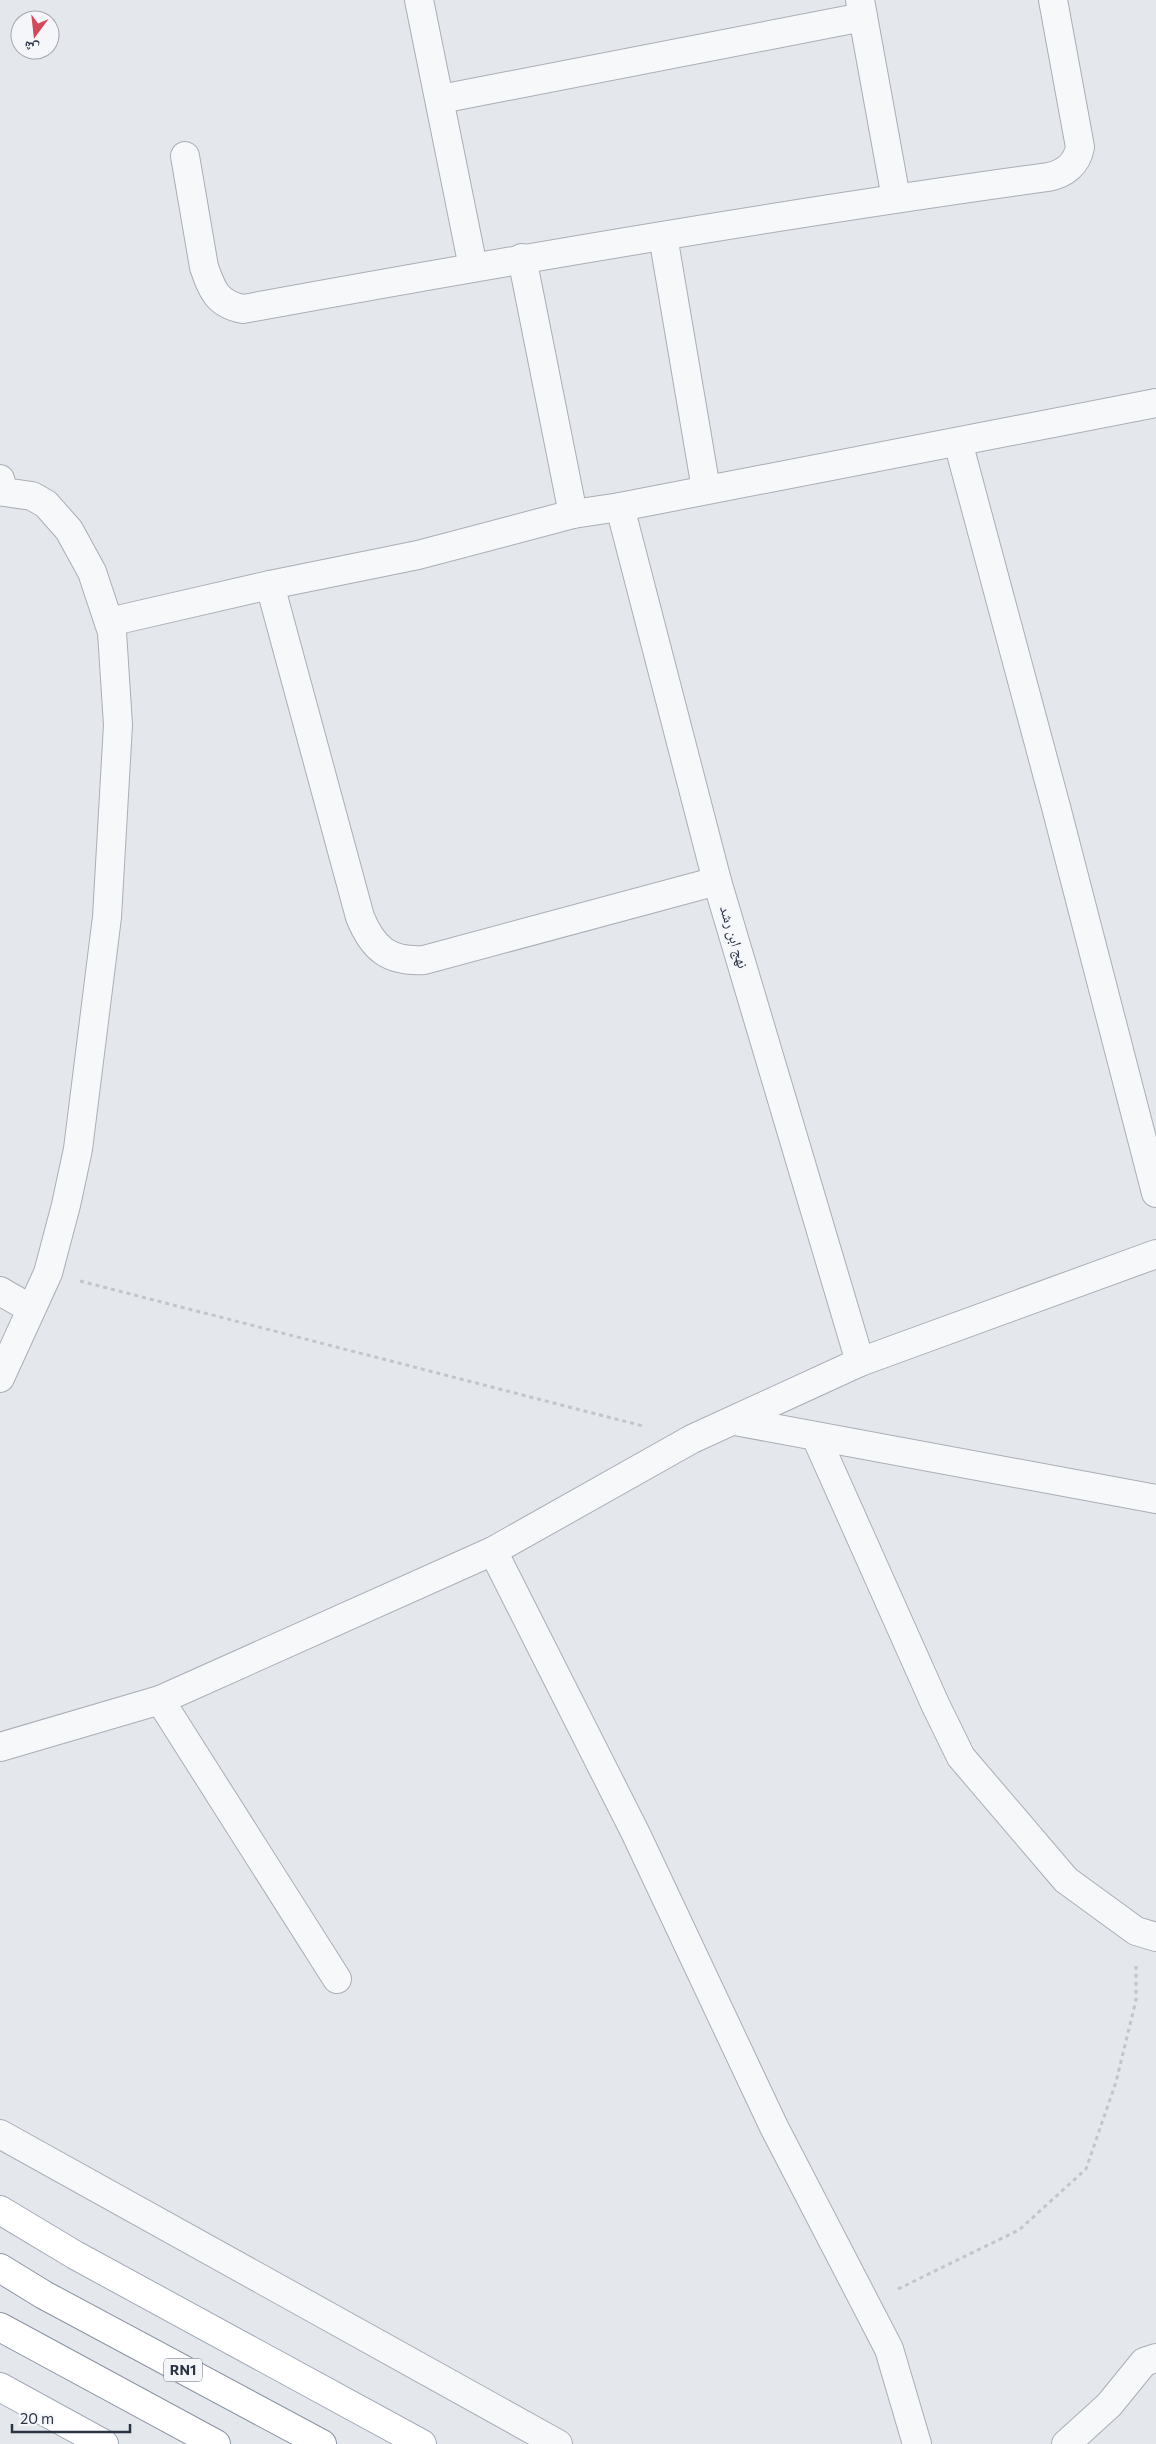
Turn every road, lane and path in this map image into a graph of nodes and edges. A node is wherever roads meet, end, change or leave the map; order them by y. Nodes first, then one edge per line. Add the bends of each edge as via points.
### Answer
1 (419, 0) edge
2 (1054, 0) edge
3 (862, 9) edge
4 (441, 99) junction
5 (184, 156) dead end
6 (896, 198) junction
7 (663, 236) junction
8 (522, 258) junction
9 (473, 267) junction
10 (1156, 403) edge
11 (958, 442) junction
12 (1, 488) edge
13 (706, 490) junction
14 (620, 508) junction
15 (573, 514) junction
16 (270, 585) junction
17 (109, 622) junction
18 (717, 880) junction
19 (1156, 1193) edge
20 (1156, 1254) edge
21 (48, 1273) junction
22 (0, 1291) edge
23 (31, 1309) junction
24 (860, 1362) junction
25 (0, 1378) edge
26 (735, 1421) junction
27 (816, 1436) junction
28 (692, 1439) junction
29 (1156, 1500) edge
30 (493, 1551) junction
31 (160, 1700) junction
32 (0, 1747) edge
33 (1146, 1934) edge
34 (337, 1979) dead end
35 (0, 2134) edge
36 (0, 2210) edge
37 (0, 2268) edge
38 (865, 2303) junction
39 (0, 2327) edge
40 (1156, 2358) edge
41 (0, 2387) edge
42 (104, 2444) edge
43 (216, 2444) edge
44 (322, 2444) edge
45 (422, 2444) edge
46 (558, 2444) edge
47 (917, 2444) edge
48 (1066, 2444) edge

1 - 4 street
2 - 6 street via 1080,147 1074,162 1059,175
3 - 4 street
3 - 6 street
4 - 9 street
5 - 9 street via 204,267 215,293 223,303 233,307 243,309
6 - 7 street
7 - 8 street
7 - 13 street
8 - 9 street
8 - 15 street
10 - 11 street
11 - 13 street
11 - 19 street
12 - 17 street via 32,496 57,514 92,572
13 - 14 street
14 - 15 street
14 - 18 street, نهج ابن رشد
15 - 16 street via 418,555
16 - 17 street
16 - 18 street via 360,918 368,937 385,952 407,961 424,960
17 - 21 street via 118,725 107,917 78,1149
18 - 24 street, نهج ابن رشد
20 - 24 street
21 - 23 street
21 - 28 path
22 - 23 street
23 - 25 street
24 - 26 street
26 - 27 street
26 - 28 street
27 - 29 street
27 - 33 street via 961,1757 1066,1880
28 - 30 street
30 - 31 street
30 - 38 street via 636,1834 774,2127
31 - 32 street
31 - 34 street
33 - 38 path via 1136,2000 1116,2082 1086,2169 1019,2230 923,2279
35 - 46 street
36 - 45 main road via 74,2255
37 - 44 main road, RN1 via 44,2295
38 - 47 street via 889,2349
39 - 43 main road
40 - 48 street via 1144,2362 1109,2405
41 - 42 main road

